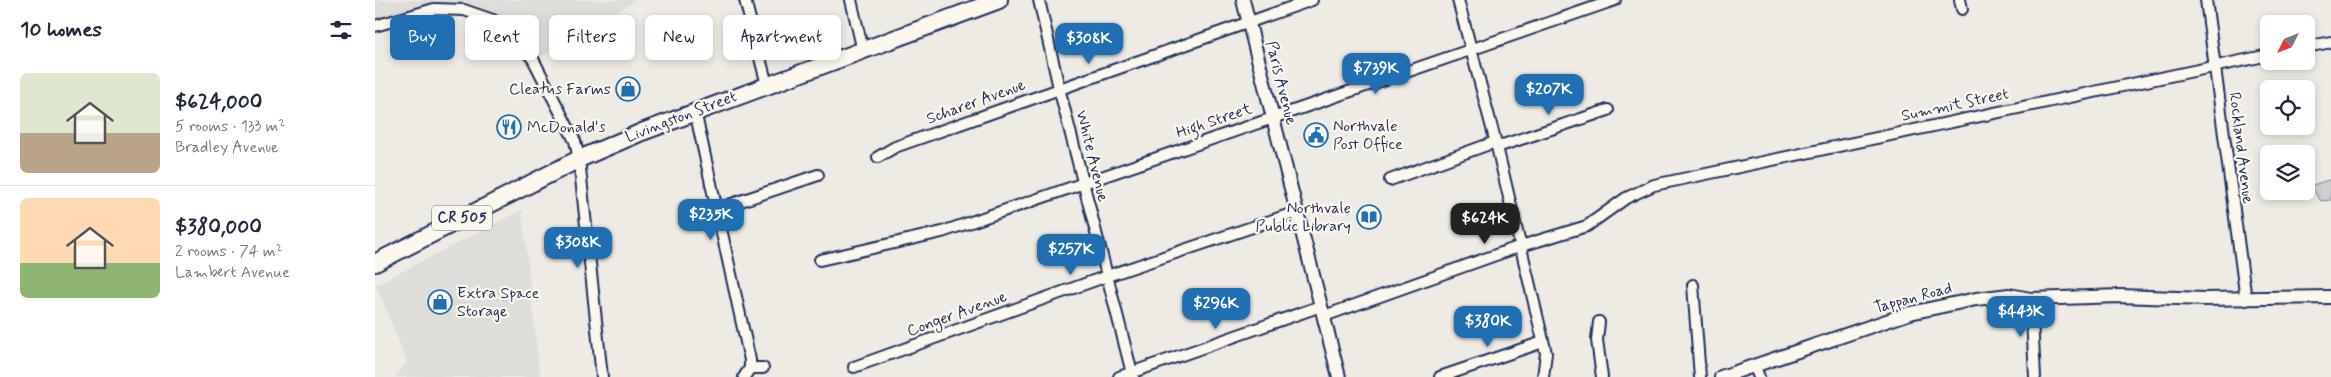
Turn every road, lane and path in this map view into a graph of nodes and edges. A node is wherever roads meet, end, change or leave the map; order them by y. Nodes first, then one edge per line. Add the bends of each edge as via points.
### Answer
1 (745, 0) edge
2 (851, 0) edge
3 (999, 0) edge
4 (1039, 0) edge
5 (1243, 0) edge
6 (1312, 0) edge
7 (1459, 0) edge
8 (1615, 0) edge
9 (2206, 0) edge
10 (1249, 23) junction
11 (375, 26) edge
12 (2331, 42) edge
13 (2315, 46) edge
14 (1471, 49) junction
15 (863, 51) junction
16 (2260, 57) edge
17 (2215, 66) junction
18 (767, 85) junction
19 (1059, 88) junction
20 (1608, 110) dead end
21 (695, 111) junction
22 (1272, 117) junction
23 (1496, 144) junction
24 (878, 158) dead end
25 (579, 159) junction
26 (818, 176) dead end
27 (1389, 180) dead end
28 (1084, 183) junction
29 (717, 209) junction
30 (1297, 212) junction
31 (1521, 246) junction
32 (820, 260) dead end
33 (375, 263) edge
34 (1107, 276) junction
35 (1693, 285) dead end
36 (2331, 297) edge
37 (2031, 299) junction
38 (2246, 300) junction
39 (1322, 311) junction
40 (1599, 322) dead end
41 (1543, 342) junction
42 (854, 367) dead end
43 (763, 368) dead end
44 (1757, 371) edge
45 (747, 373) edge
46 (1133, 375) edge
47 (602, 377) edge
48 (1119, 377) edge
49 (1339, 377) edge
50 (1440, 377) edge
51 (1543, 377) edge
52 (1602, 377) edge
53 (1700, 377) edge
54 (1721, 377) edge
55 (2035, 377) edge

1 - 18 street
2 - 15 street
3 - 15 main road, Livingston Street / CR 505
4 - 19 street, White Avenue
5 - 10 street, Paris Avenue
6 - 10 street, Scharer Avenue
7 - 14 street
8 - 14 street, High Street
9 - 17 street, Rockland Avenue
10 - 19 street, Scharer Avenue
10 - 22 street, Paris Avenue
11 - 25 street via 434,9 465,10 493,20 533,59 575,141
12 - 13 street
14 - 22 street, High Street
14 - 23 street
15 - 18 main road, Livingston Street / CR 505
16 - 17 street, Summit Street
17 - 31 street, Summit Street via 1649,187 1626,198 1587,226
17 - 38 street, Rockland Avenue
18 - 21 main road, Livingston Street / CR 505
19 - 24 street, Scharer Avenue via 895,147
19 - 28 street, White Avenue
20 - 23 street
21 - 25 main road, Livingston Street / CR 505
21 - 29 street
22 - 28 street, High Street
22 - 30 street, Paris Avenue
23 - 27 street
23 - 31 street
25 - 33 main road, Livingston Street / CR 505
25 - 47 street
26 - 29 street
28 - 32 street, High Street via 942,232
28 - 34 street, White Avenue
29 - 45 street
30 - 34 street, Conger Avenue
30 - 39 street, Paris Avenue
31 - 39 street, Summit Street
31 - 41 street
34 - 42 street, Conger Avenue
34 - 46 street, White Avenue
35 - 53 street
36 - 38 street, Tappan Road
37 - 38 street, Tappan Road via 2120,296
37 - 44 street, Tappan Road via 2009,295 1943,304 1910,313
37 - 55 street
39 - 46 street, Summit Street
39 - 49 street, Paris Avenue
40 - 52 street via 1597,340
41 - 50 street
41 - 51 street via 1546,353
43 - 45 street
44 - 54 street, Tappan Road
46 - 48 street, Summit Street

